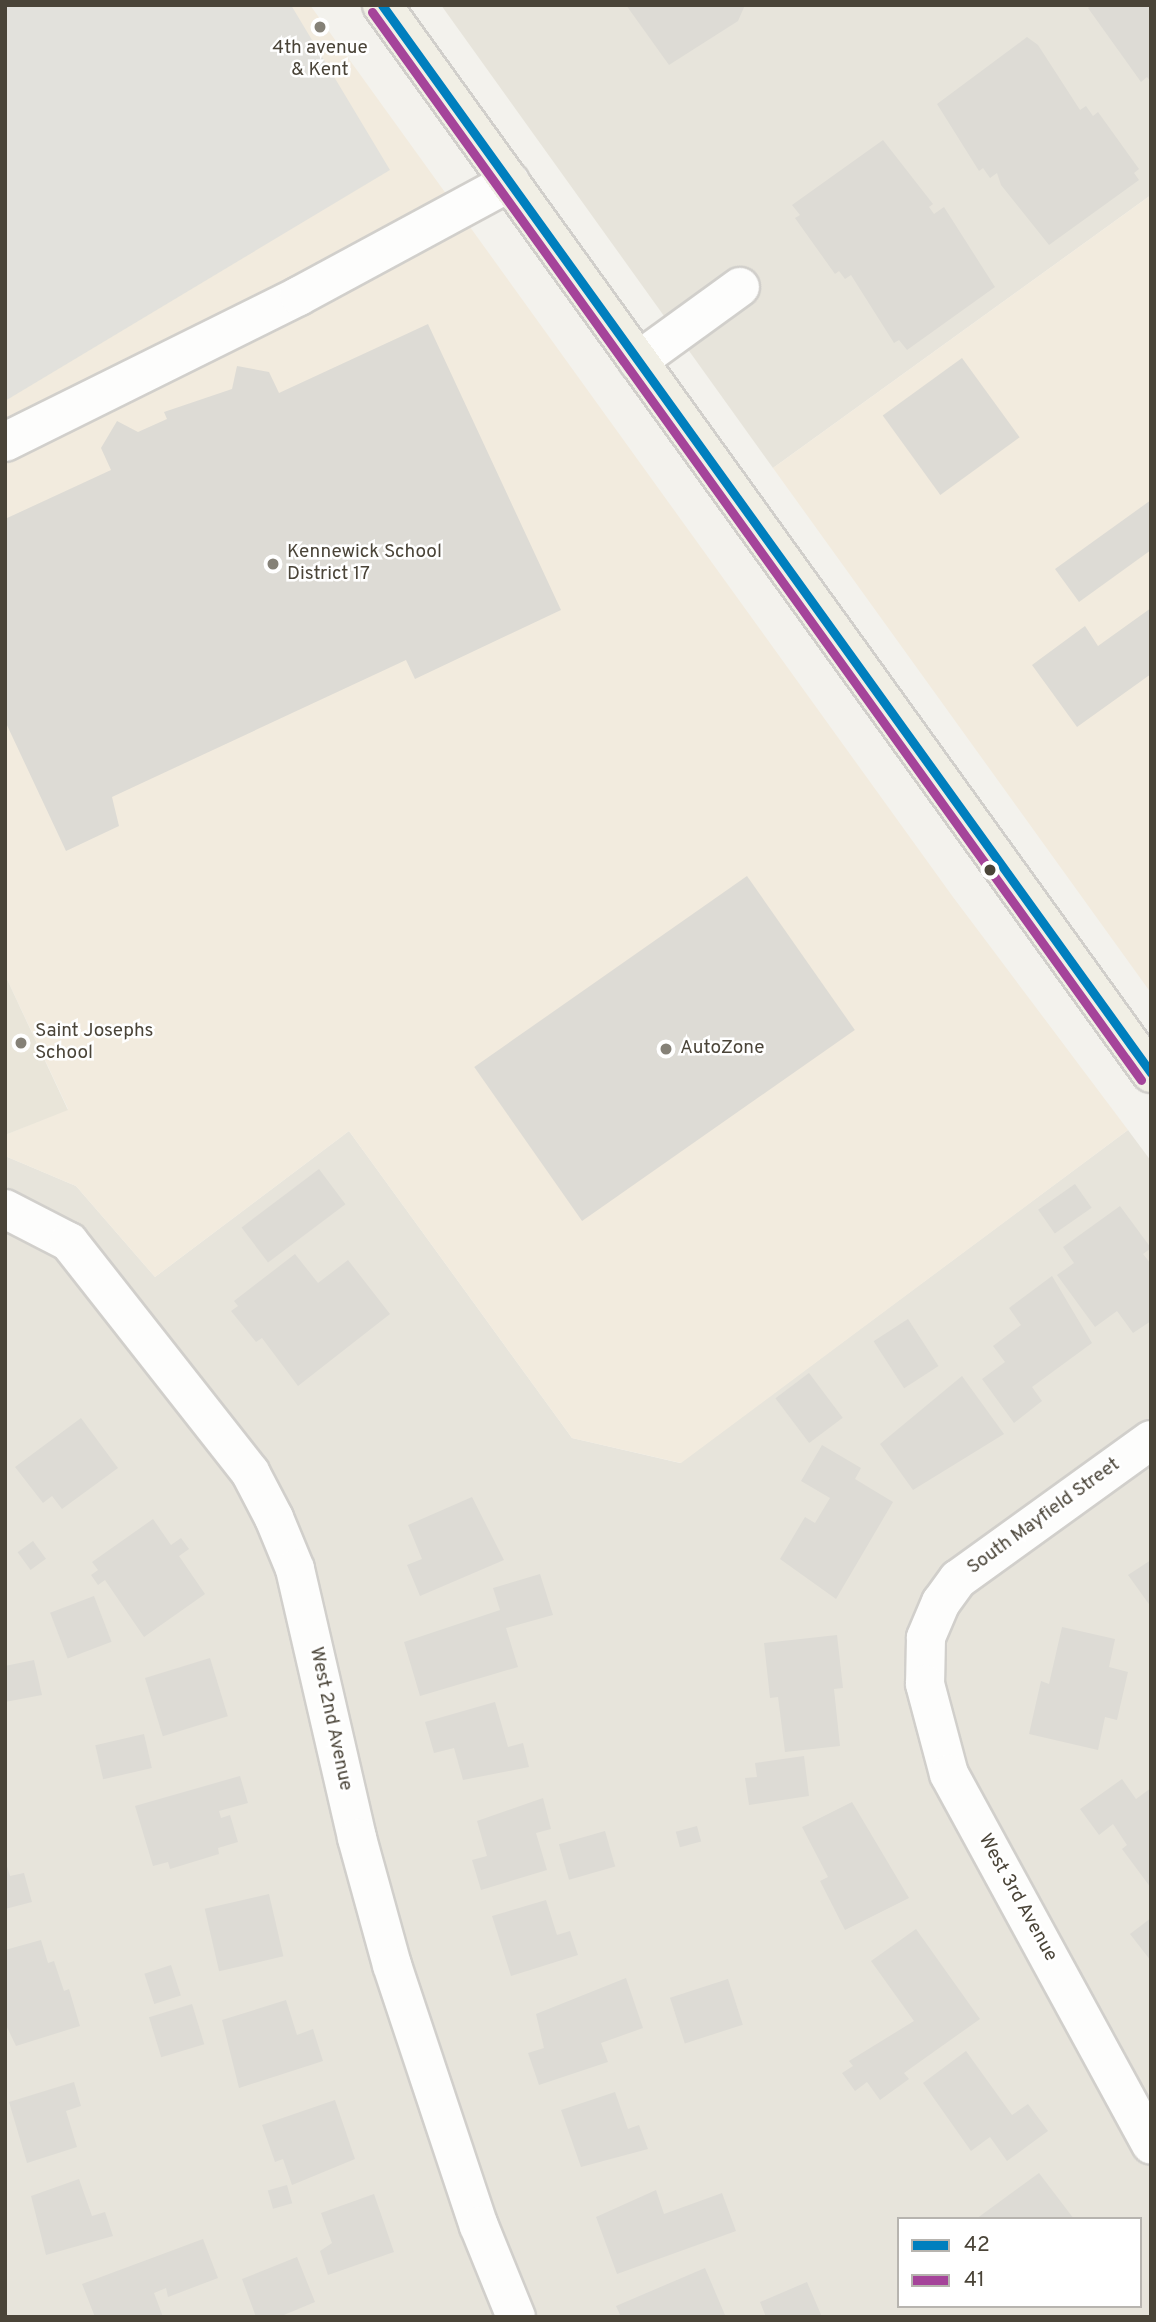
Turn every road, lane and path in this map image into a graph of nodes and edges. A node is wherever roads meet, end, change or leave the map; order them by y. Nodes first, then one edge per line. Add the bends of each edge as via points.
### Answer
1 (382, 5) edge
2 (510, 182) junction
3 (740, 286) dead end
4 (638, 361) junction
5 (5, 442) edge
6 (1151, 1073) edge
7 (5, 1209) edge
8 (1151, 1440) edge
9 (926, 1638) joint
10 (1151, 2144) edge
11 (516, 2317) edge

1 - 2 main road
2 - 4 main road
2 - 5 street via 299,296
3 - 4 street
4 - 6 main road
7 - 11 street, West 2nd Avenue via 69,1242 250,1472 274,1518 295,1569 357,1838 392,1965 479,2226
8 - 9 street, South Mayfield Street via 958,1579 940,1602
9 - 10 street, West 3rd Avenue via 927,1695 949,1774

